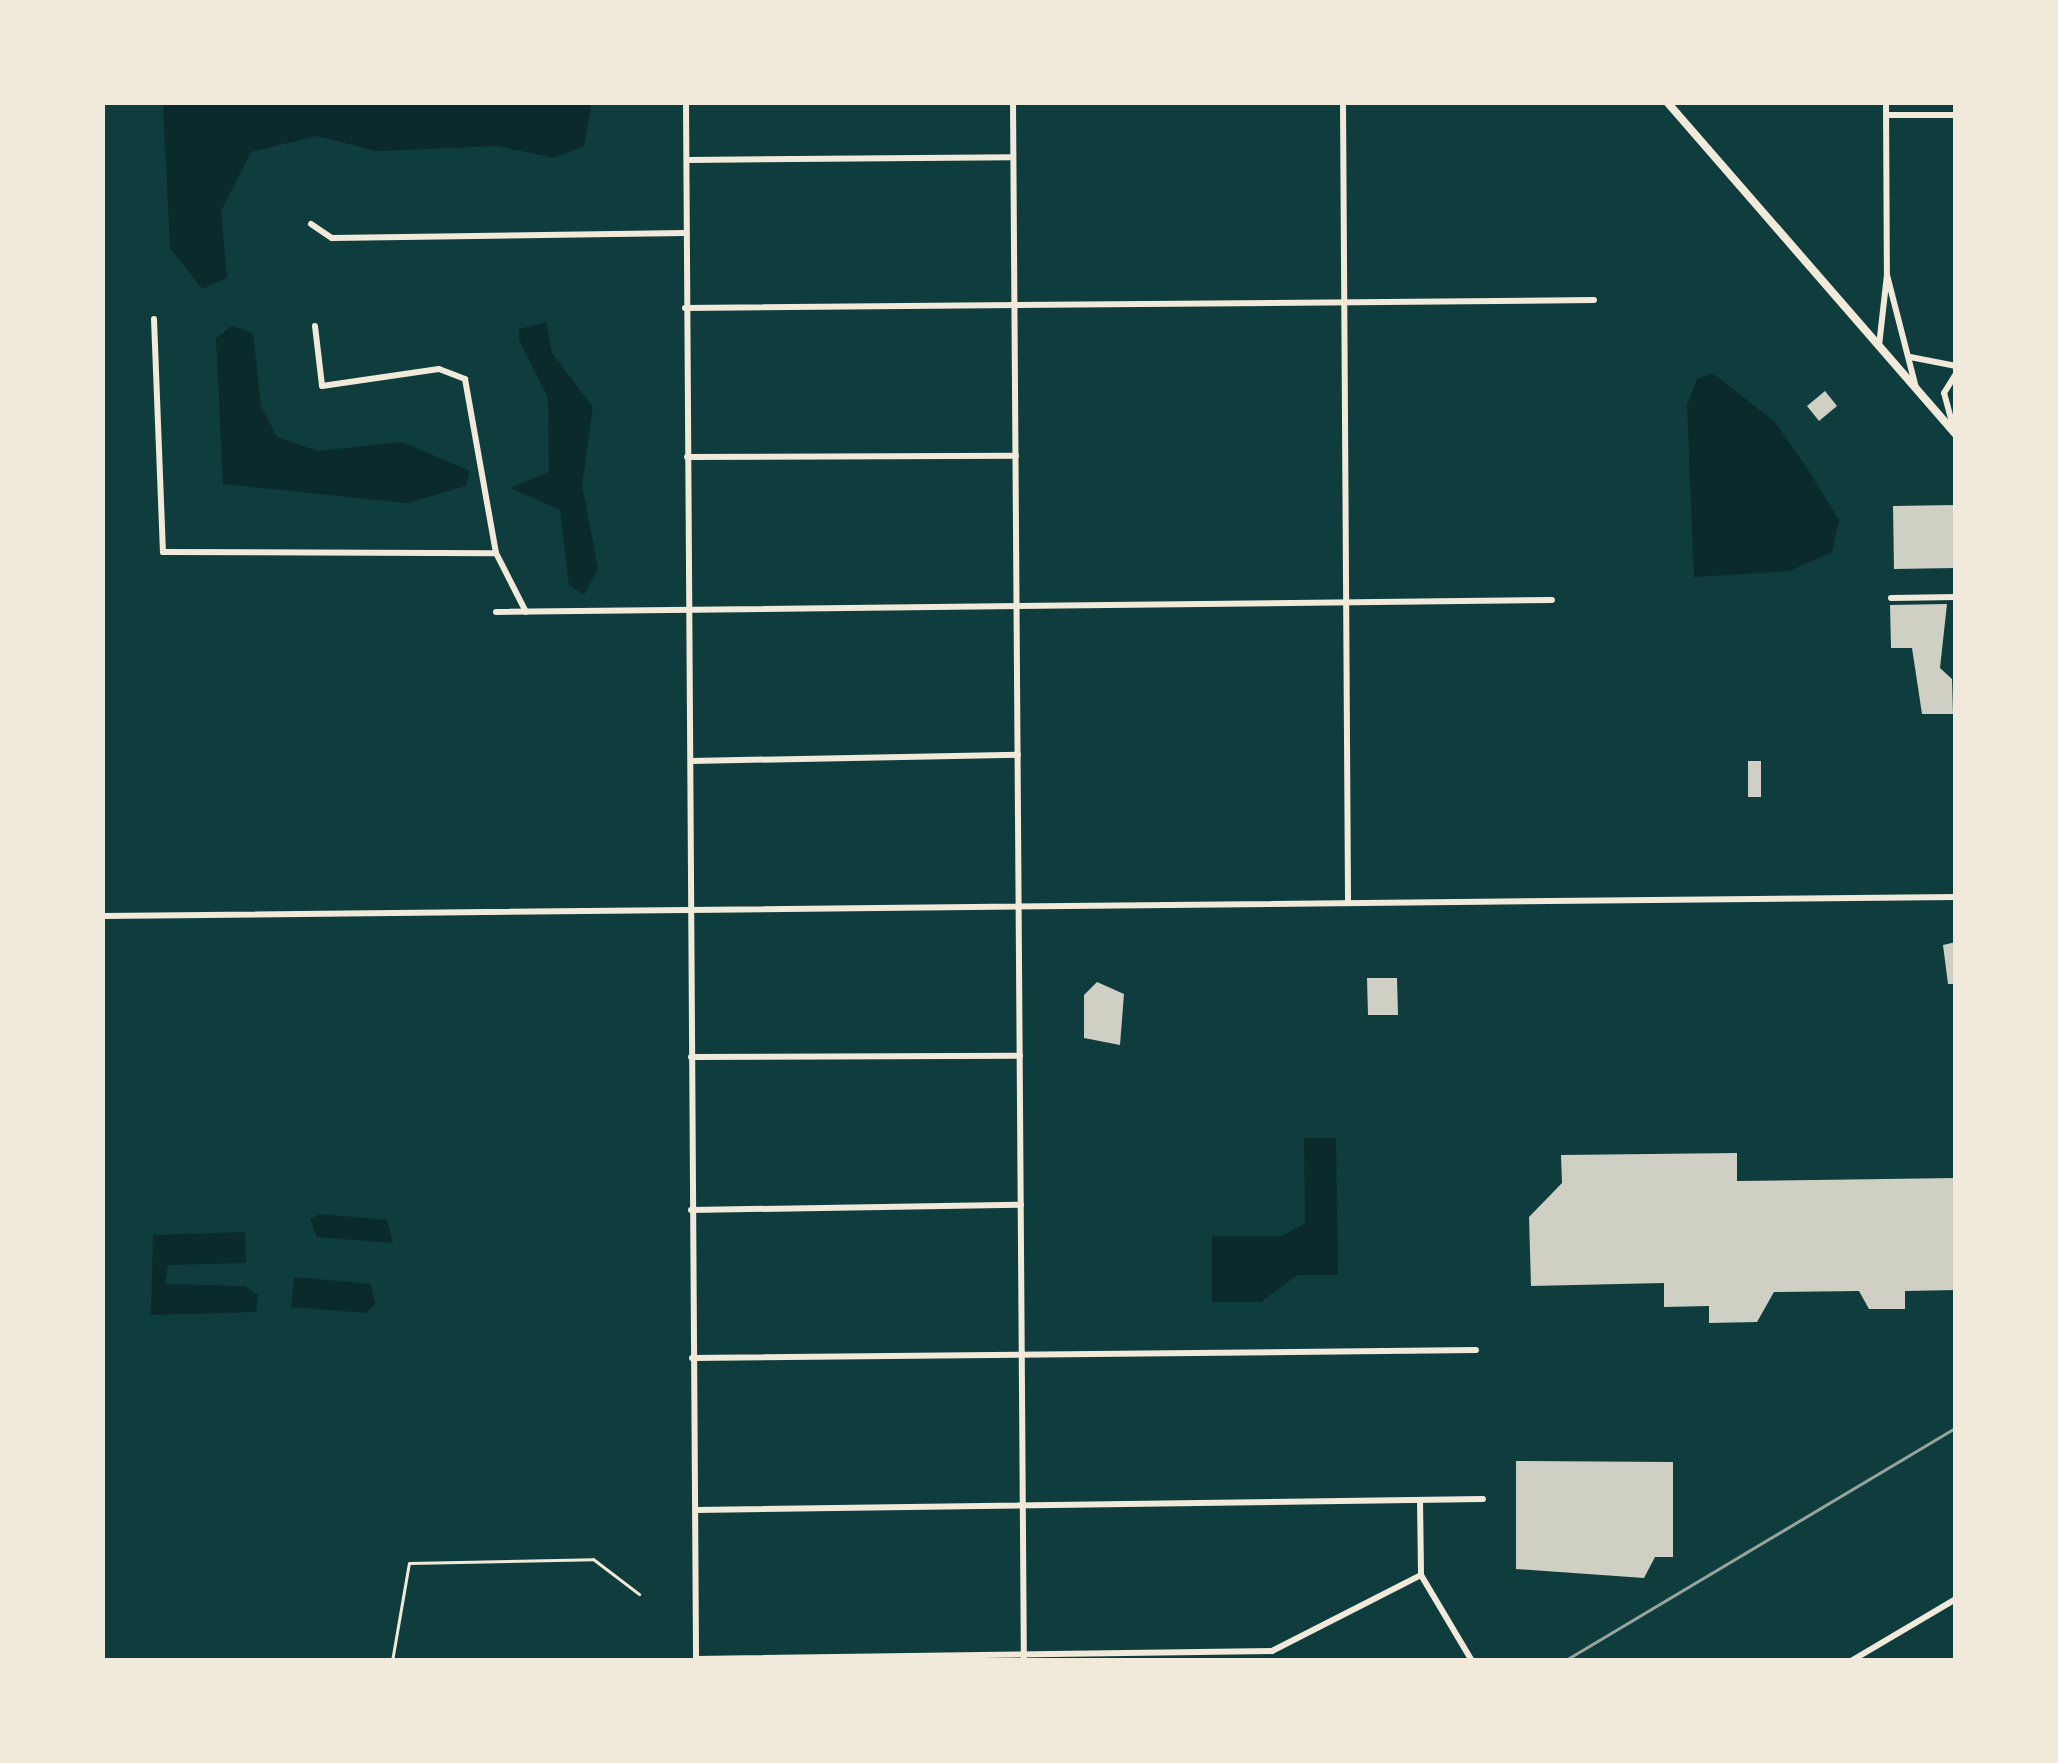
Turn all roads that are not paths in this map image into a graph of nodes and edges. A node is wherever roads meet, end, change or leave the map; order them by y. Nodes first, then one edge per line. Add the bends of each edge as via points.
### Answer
1 (686, 102) edge
2 (1013, 102) edge
3 (1343, 102) edge
4 (1667, 102) edge
5 (1886, 102) edge
6 (1886, 116) junction
7 (1956, 116) edge
8 (1013, 157) junction
9 (686, 160) junction
10 (311, 224) dead end
11 (685, 232) junction
12 (1888, 275) junction
13 (1594, 300) dead end
14 (1344, 304) junction
15 (1017, 306) junction
16 (685, 308) junction
17 (154, 319) dead end
18 (315, 326) dead end
19 (1879, 346) junction
20 (1910, 357) junction
21 (1956, 370) edge
22 (1916, 388) junction
23 (1956, 434) edge
24 (1016, 456) junction
25 (687, 457) junction
26 (496, 553) junction
27 (1956, 597) edge
28 (1891, 598) dead end
29 (1552, 600) dead end
30 (1345, 602) junction
31 (1018, 606) junction
32 (689, 609) junction
33 (496, 612) dead end
34 (526, 612) junction
35 (1018, 755) junction
36 (690, 761) junction
37 (1956, 897) edge
38 (1348, 902) junction
39 (1020, 905) junction
40 (690, 911) junction
41 (102, 916) edge
42 (1020, 1056) junction
43 (691, 1057) junction
44 (1021, 1205) junction
45 (691, 1210) junction
46 (1476, 1350) dead end
47 (1022, 1355) junction
48 (692, 1358) junction
49 (1483, 1499) dead end
50 (1420, 1500) junction
51 (1026, 1505) junction
52 (697, 1510) junction
53 (1420, 1575) junction
54 (639, 1594) dead end
55 (1956, 1599) edge
56 (1024, 1657) edge
57 (696, 1660) edge
58 (392, 1661) edge
59 (1472, 1661) edge
60 (1851, 1661) edge

1 - 9 street
2 - 8 street
3 - 14 street
4 - 19 main road
5 - 6 street
6 - 7 street
6 - 12 street
8 - 9 street
8 - 15 street
9 - 11 street
10 - 11 street via 332,238
11 - 16 street
12 - 19 street
12 - 20 street
13 - 14 street
14 - 15 street
14 - 30 street
15 - 16 street
15 - 24 street
16 - 25 street
17 - 26 street via 163,552
18 - 26 street via 322,386 454,370 479,416
19 - 22 main road
20 - 21 street
20 - 22 street
21 - 23 street via 1944,393
22 - 23 main road
24 - 25 street
24 - 31 street
25 - 32 street
26 - 34 street
27 - 28 street
29 - 30 street
30 - 31 street
30 - 38 street
31 - 32 street
31 - 35 street
32 - 34 street
32 - 36 street
33 - 34 street
35 - 36 street
35 - 39 street
36 - 40 street
37 - 38 street
38 - 39 street
39 - 40 street
39 - 42 street
40 - 41 street
40 - 43 street
42 - 43 street
42 - 44 street
43 - 45 street
44 - 45 street
44 - 47 street
45 - 48 street
46 - 47 street
47 - 48 street
47 - 51 street
48 - 52 street
49 - 50 street
50 - 51 street
50 - 53 street
51 - 52 street
51 - 56 street
52 - 57 street
53 - 56 street via 1272,1652
53 - 59 street
54 - 58 lane via 593,1559 409,1563
55 - 60 street
56 - 57 street

